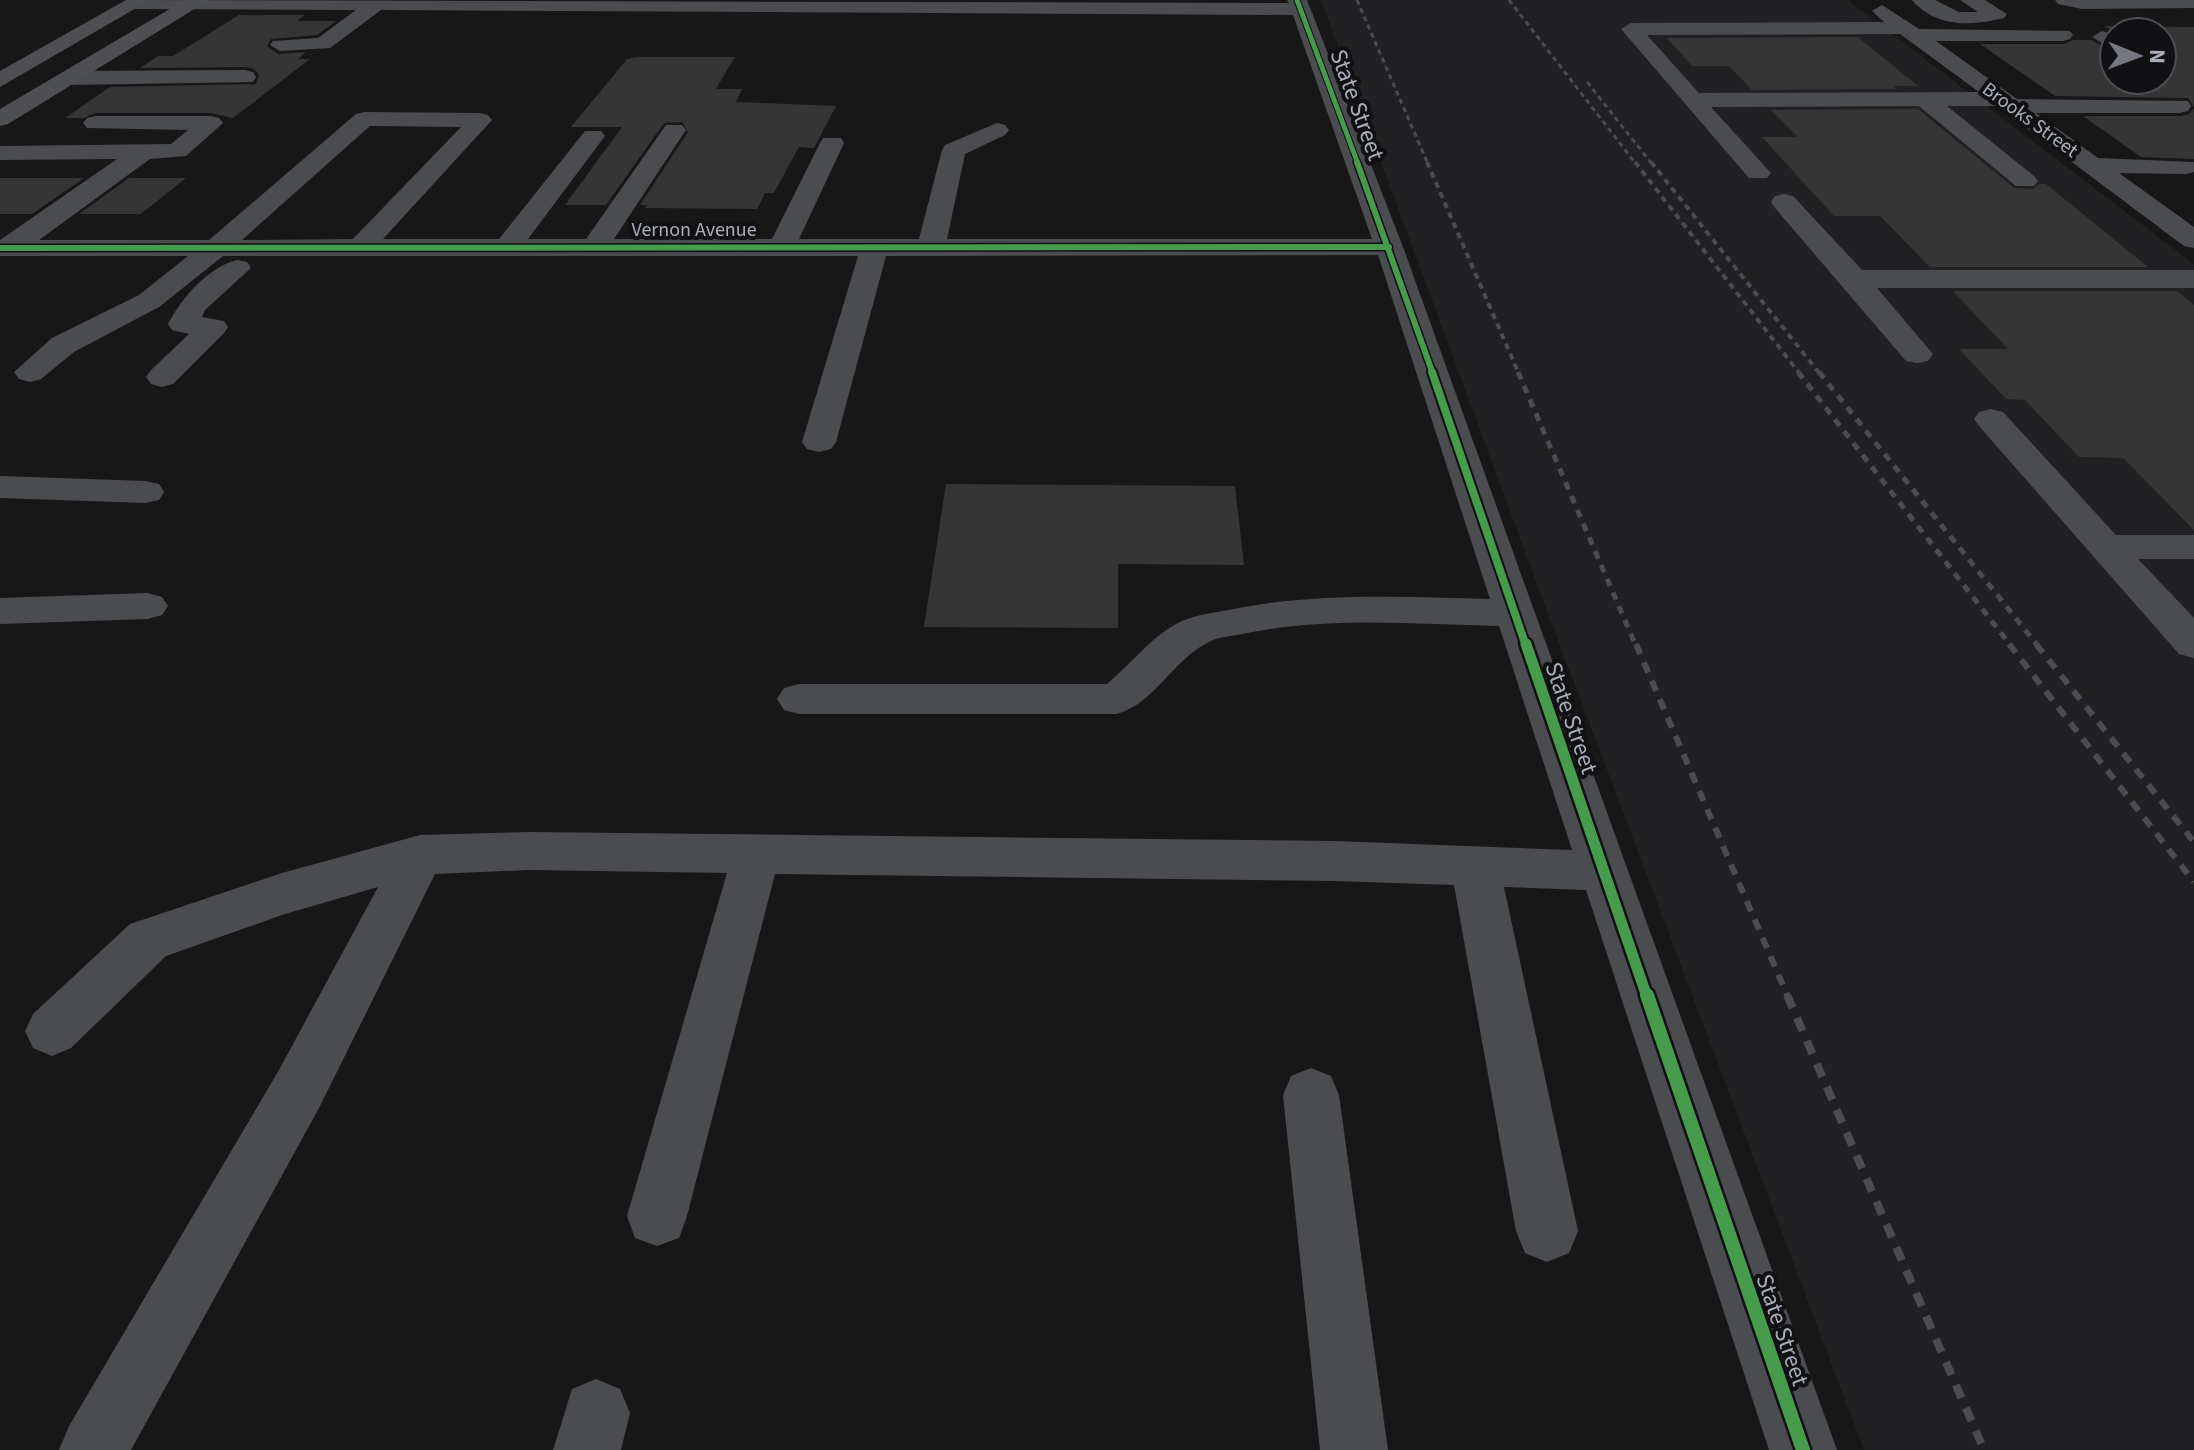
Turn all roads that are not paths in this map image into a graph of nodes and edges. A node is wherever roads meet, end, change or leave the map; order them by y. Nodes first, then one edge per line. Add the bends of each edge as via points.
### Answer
1 (1867, 0) edge
2 (1922, 0) edge
3 (1970, 0) edge
4 (137, 1) edge
5 (197, 1) edge
6 (2071, 1) edge
7 (393, 2) edge
8 (2194, 2) edge
9 (1157, 4) edge
10 (1299, 5) edge
11 (1997, 14) junction
12 (2022, 14) dead end
13 (2194, 17) edge
14 (1910, 32) junction
15 (2063, 35) dead end
16 (280, 45) dead end
17 (6, 73) edge
18 (245, 77) dead end
19 (69, 78) junction
20 (2071, 84) dead end
21 (2098, 85) edge
22 (2186, 94) edge
23 (2008, 96) junction
24 (1924, 99) junction
25 (1693, 100) junction
26 (0, 121) edge
27 (39, 123) dead end
28 (71, 123) dead end
29 (674, 130) dead end
30 (997, 130) dead end
31 (593, 136) dead end
32 (832, 143) dead end
33 (144, 152) junction
34 (0, 153) edge
35 (2092, 165) junction
36 (2186, 167) dead end
37 (1758, 173) dead end
38 (2025, 181) dead end
39 (1784, 202) dead end
40 (2194, 240) edge
41 (3, 242) edge
42 (1389, 247) junction
43 (216, 248) junction
44 (260, 248) junction
45 (360, 248) junction
46 (507, 248) junction
47 (594, 248) junction
48 (781, 248) junction
49 (874, 248) junction
50 (931, 248) junction
51 (1854, 279) junction
52 (2194, 279) edge
53 (170, 285) junction
54 (215, 286) junction
55 (1917, 354) dead end
56 (30, 372) dead end
57 (162, 377) dead end
58 (1991, 419) dead end
59 (819, 442) dead end
60 (0, 487) edge
61 (146, 492) dead end
62 (2106, 547) junction
63 (2194, 547) edge
64 (148, 606) dead end
65 (0, 611) edge
66 (1513, 613) junction
67 (2194, 644) edge
68 (799, 699) dead end
69 (420, 855) junction
70 (756, 855) junction
71 (1475, 866) junction
72 (1603, 871) junction
73 (52, 1031) dead end
74 (1311, 1095) dead end
75 (657, 1216) dead end
76 (1547, 1231) dead end
77 (93, 1450) edge
78 (1354, 1450) edge
79 (1803, 1450) edge

1 - 14 street, Brooks Street
2 - 11 street via 1947,18
3 - 11 street
4 - 5 street
4 - 17 main road
5 - 7 street
5 - 19 main road
6 - 8 street
6 - 13 street via 2128,16
7 - 9 street
7 - 16 street via 323,44
9 - 10 street
10 - 42 street, State Street
11 - 12 street
14 - 15 street
14 - 23 street, Brooks Street via 1980,83
14 - 25 street via 1631,29
18 - 19 street
19 - 26 main road
20 - 21 street
22 - 23 street
23 - 24 street
23 - 35 street, Brooks Street
24 - 25 street
24 - 38 street
25 - 37 street
26 - 27 street
28 - 33 street via 211,123 177,151
29 - 47 street
30 - 50 street via 954,150
31 - 46 street
32 - 48 street
33 - 34 street
33 - 41 street via 38,228
35 - 36 street
35 - 40 street, Brooks Street
39 - 51 street
41 - 43 street, Vernon Avenue
42 - 50 street, Vernon Avenue
42 - 66 street, State Street
43 - 44 street, Vernon Avenue
43 - 45 street via 364,119 480,120
43 - 53 street
44 - 45 street, Vernon Avenue
44 - 54 street
45 - 46 street, Vernon Avenue
46 - 47 street, Vernon Avenue
47 - 48 street, Vernon Avenue
48 - 49 street, Vernon Avenue
49 - 50 street, Vernon Avenue
49 - 59 street
51 - 52 street
51 - 55 street
53 - 54 street
53 - 56 street via 63,345
54 - 57 street via 193,305 183,324 213,327
58 - 62 street
60 - 61 street
62 - 63 street
62 - 67 street
64 - 65 street
66 - 68 street via 1312,611 1252,617 1191,632 1117,699
66 - 72 street, State Street
69 - 70 street
69 - 73 street via 148,940
69 - 77 street via 299,1089
70 - 71 street
70 - 75 street
71 - 72 street
71 - 76 street
72 - 79 street, State Street
74 - 78 street

